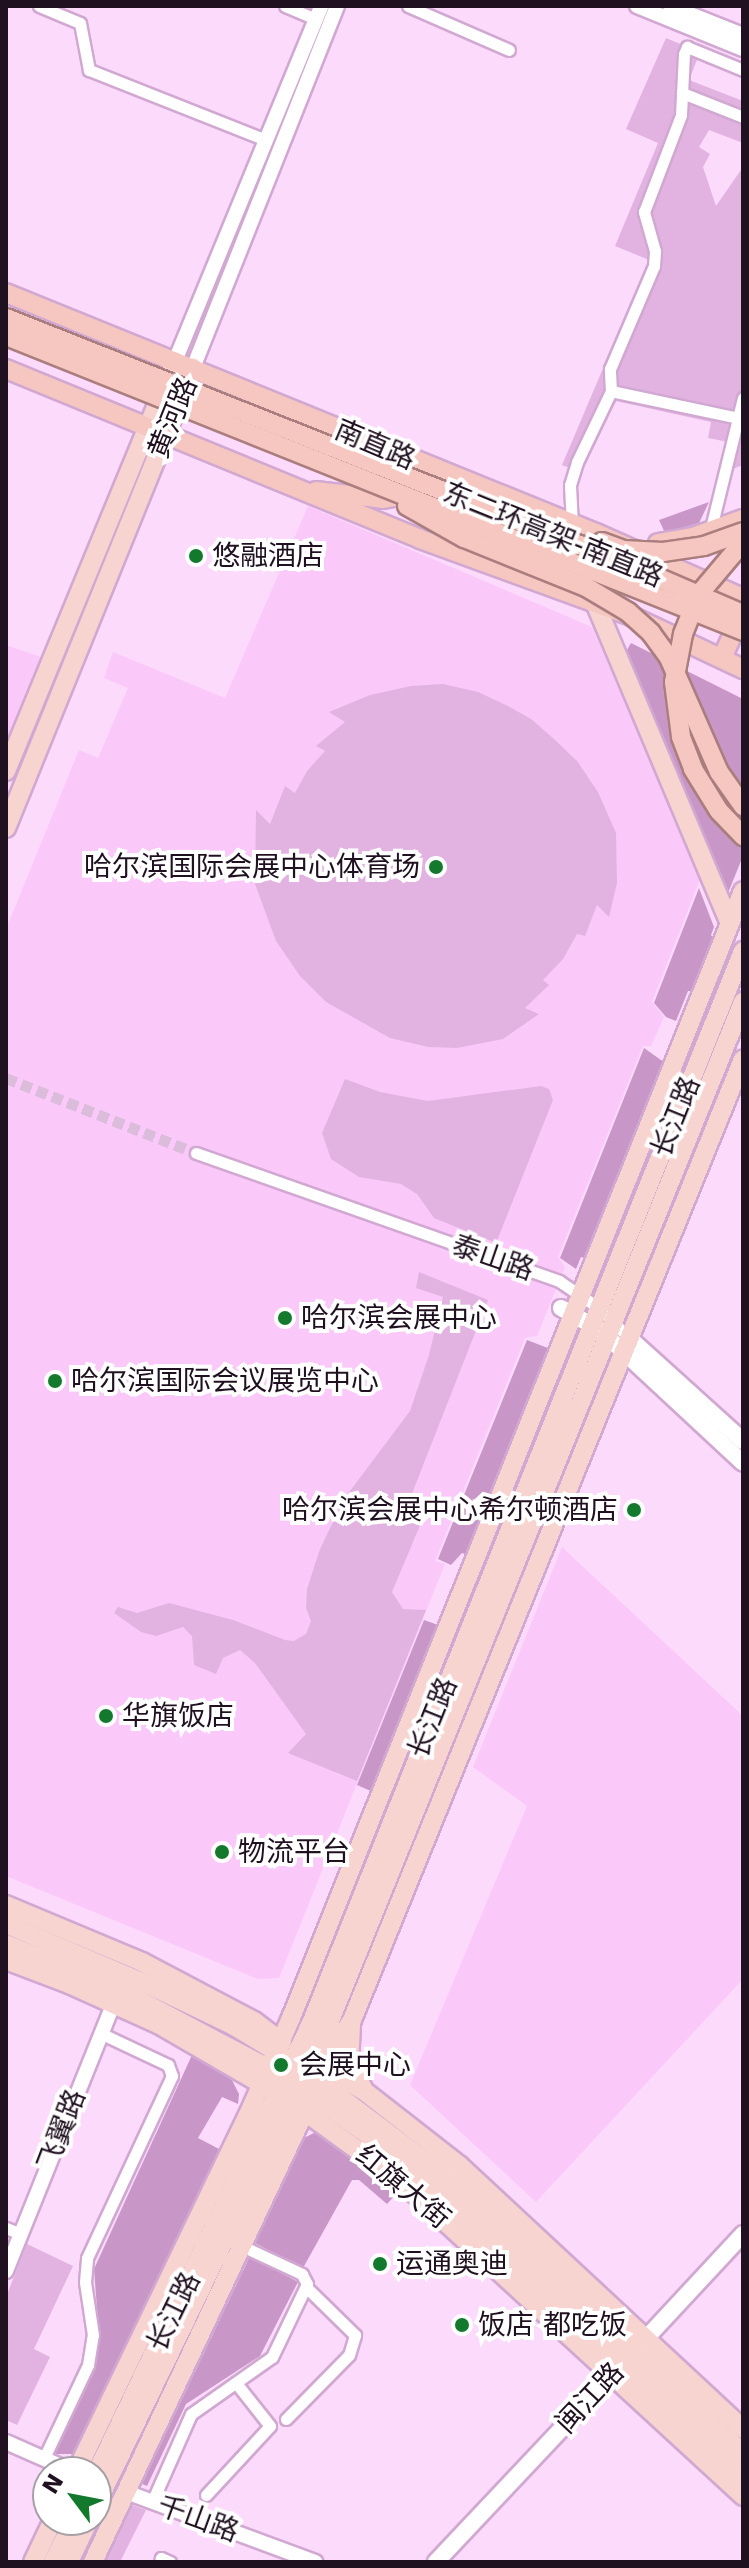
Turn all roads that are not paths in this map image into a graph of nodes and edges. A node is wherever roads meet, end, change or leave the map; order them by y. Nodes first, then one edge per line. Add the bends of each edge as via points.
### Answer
1 (39, 6) edge
2 (285, 6) edge
3 (337, 6) edge
4 (408, 6) edge
5 (637, 6) edge
6 (670, 6) edge
7 (319, 12) edge
8 (743, 35) edge
9 (743, 49) edge
10 (509, 50) dead end
11 (743, 70) edge
12 (682, 93) junction
13 (743, 117) edge
14 (266, 140) junction
15 (6, 293) edge
16 (6, 318) edge
17 (6, 336) edge
18 (184, 364) junction
19 (6, 369) edge
20 (611, 391) junction
21 (743, 398) edge
22 (739, 418) junction
23 (323, 423) junction
24 (147, 429) junction
25 (166, 435) junction
26 (345, 471) junction
27 (410, 478) junction
28 (293, 488) junction
29 (514, 501) junction
30 (743, 519) edge
31 (572, 525) junction
32 (710, 532) junction
33 (743, 532) edge
34 (596, 533) junction
35 (743, 542) edge
36 (487, 565) junction
37 (743, 598) edge
38 (596, 605) junction
39 (743, 613) edge
40 (743, 631) edge
41 (722, 658) junction
42 (743, 669) edge
43 (6, 771) edge
44 (743, 806) edge
45 (6, 828) edge
46 (743, 836) edge
47 (743, 891) edge
48 (730, 923) junction
49 (743, 951) edge
50 (743, 1002) edge
51 (743, 1059) edge
52 (196, 1153) tunnel mouth
53 (581, 1294) junction
54 (567, 1311) junction
55 (596, 1316) junction
56 (610, 1330) junction
57 (627, 1345) junction
58 (743, 1441) edge
59 (743, 1463) edge
60 (6, 1905) edge
61 (6, 1924) edge
62 (6, 1944) edge
63 (6, 1960) edge
64 (302, 1990) junction
65 (116, 1996) junction
66 (352, 2020) junction
67 (254, 2021) junction
68 (100, 2033) junction
69 (279, 2046) junction
70 (233, 2066) junction
71 (297, 2080) junction
72 (364, 2091) junction
73 (248, 2115) junction
74 (329, 2128) junction
75 (288, 2150) junction
76 (6, 2228) edge
77 (21, 2234) junction
78 (743, 2234) edge
79 (244, 2247) junction
80 (743, 2248) edge
81 (6, 2271) edge
82 (306, 2287) junction
83 (632, 2360) junction
84 (236, 2383) junction
85 (286, 2419) dead end
86 (743, 2429) edge
87 (6, 2442) edge
88 (743, 2453) edge
89 (39, 2456) edge
90 (45, 2456) edge
91 (83, 2456) edge
92 (105, 2456) edge
93 (112, 2471) edge
94 (743, 2475) edge
95 (126, 2492) junction
96 (206, 2495) dead end
97 (743, 2496) edge
98 (152, 2502) junction
99 (45, 2536) edge
100 (66, 2536) edge
101 (81, 2536) edge
102 (33, 2562) edge
103 (53, 2562) edge
104 (69, 2562) edge
105 (93, 2562) edge
106 (160, 2562) edge
107 (170, 2562) edge
108 (315, 2562) edge
109 (436, 2562) edge
110 (451, 2562) edge

1 - 14 street via 80,23 89,70
2 - 7 street
3 - 18 street, 黄河路
4 - 10 street
5 - 9 street
6 - 8 street
7 - 14 street, 黄河路
11 - 12 street via 687,47
12 - 13 street
12 - 20 street via 681,115 644,212 654,266 610,369
14 - 18 street, 黄河路
15 - 18 highway, 南直路
16 - 27 highway, 东二环高架-南直路, bridge
17 - 26 highway, 东二环高架-南直路, bridge
18 - 23 highway, 南直路
18 - 24 main road, 黄河路
18 - 25 main road, 黄河路
19 - 24 highway
20 - 22 street
20 - 31 street via 570,485
21 - 22 street
22 - 32 street
23 - 28 highway via 400,477 401,490 383,499
23 - 29 highway, 南直路
24 - 25 highway
24 - 43 main road, 黄河路
25 - 28 highway
25 - 45 main road, 黄河路
26 - 40 highway, 东二环高架-南直路, bridge
26 - 44 highway, bridge via 464,538 586,587 628,612 669,658 719,772
27 - 33 highway, bridge via 507,506 624,550 685,551
27 - 39 highway, 东二环高架-南直路, bridge
28 - 36 highway
29 - 31 highway, 南直路
29 - 36 highway via 431,486 412,496 416,512
30 - 32 highway
31 - 34 highway, 南直路
32 - 34 highway via 670,543
34 - 37 highway, 南直路
35 - 46 highway, bridge via 699,594 683,634 674,682 681,737 693,769 719,811
36 - 38 highway
38 - 41 highway
38 - 48 main road
39 - 41 highway
41 - 42 highway
47 - 48 main road
48 - 53 main road
49 - 55 main road, 长江路
50 - 56 main road, 长江路
51 - 57 main road
52 - 53 street, 泰山路 via 559,1281
53 - 54 main road
53 - 55 street, 泰山路
54 - 55 main road, 泰山路
54 - 64 main road
55 - 56 main road, 泰山路
55 - 71 main road, 长江路
56 - 57 main road, 泰山路
56 - 71 main road, 长江路
57 - 58 main road, 泰山路
57 - 59 main road, 泰山路
57 - 66 main road
60 - 67 main road, 红旗大街 via 142,1962
61 - 69 main road, 红旗大街
62 - 65 main road, 红旗大街
63 - 65 main road, 红旗大街
64 - 67 main road via 282,2017
64 - 69 main road
65 - 68 street, 飞翼路
65 - 70 main road, 红旗大街
65 - 71 main road, 红旗大街
66 - 71 main road
66 - 72 main road via 349,2061
67 - 69 main road, 红旗大街
68 - 77 street, 飞翼路
68 - 90 street via 168,2065 172,2076 87,2258 93,2335 88,2365
69 - 71 main road, 红旗大街
69 - 71 main road
70 - 71 main road, 红旗大街
70 - 73 main road via 249,2093
71 - 72 main road, 红旗大街
71 - 73 main road
71 - 74 main road, 红旗大街
71 - 75 main road
71 - 83 main road, 红旗大街 via 425,2179
71 - 92 main road, 长江路
71 - 93 main road, 长江路
72 - 83 main road, 红旗大街 via 459,2165
73 - 91 main road
74 - 75 main road via 305,2130
74 - 83 main road, 红旗大街
75 - 79 main road
76 - 77 street
77 - 81 street, 飞翼路
78 - 83 main road, 闽江路
79 - 82 street via 302,2274
79 - 95 main road
80 - 83 main road, 闽江路
82 - 84 street via 272,2357
82 - 85 street via 355,2335 349,2355
83 - 86 main road, 红旗大街
83 - 88 main road, 红旗大街
83 - 94 main road, 红旗大街
83 - 97 main road, 红旗大街
83 - 109 main road, 闽江路
83 - 110 main road, 闽江路
84 - 96 street via 270,2426
84 - 98 street via 191,2414
87 - 89 street
95 - 98 street, 千山路
95 - 105 main road
98 - 108 street, 千山路
99 - 102 main road
100 - 103 main road
101 - 104 main road
106 - 107 street

